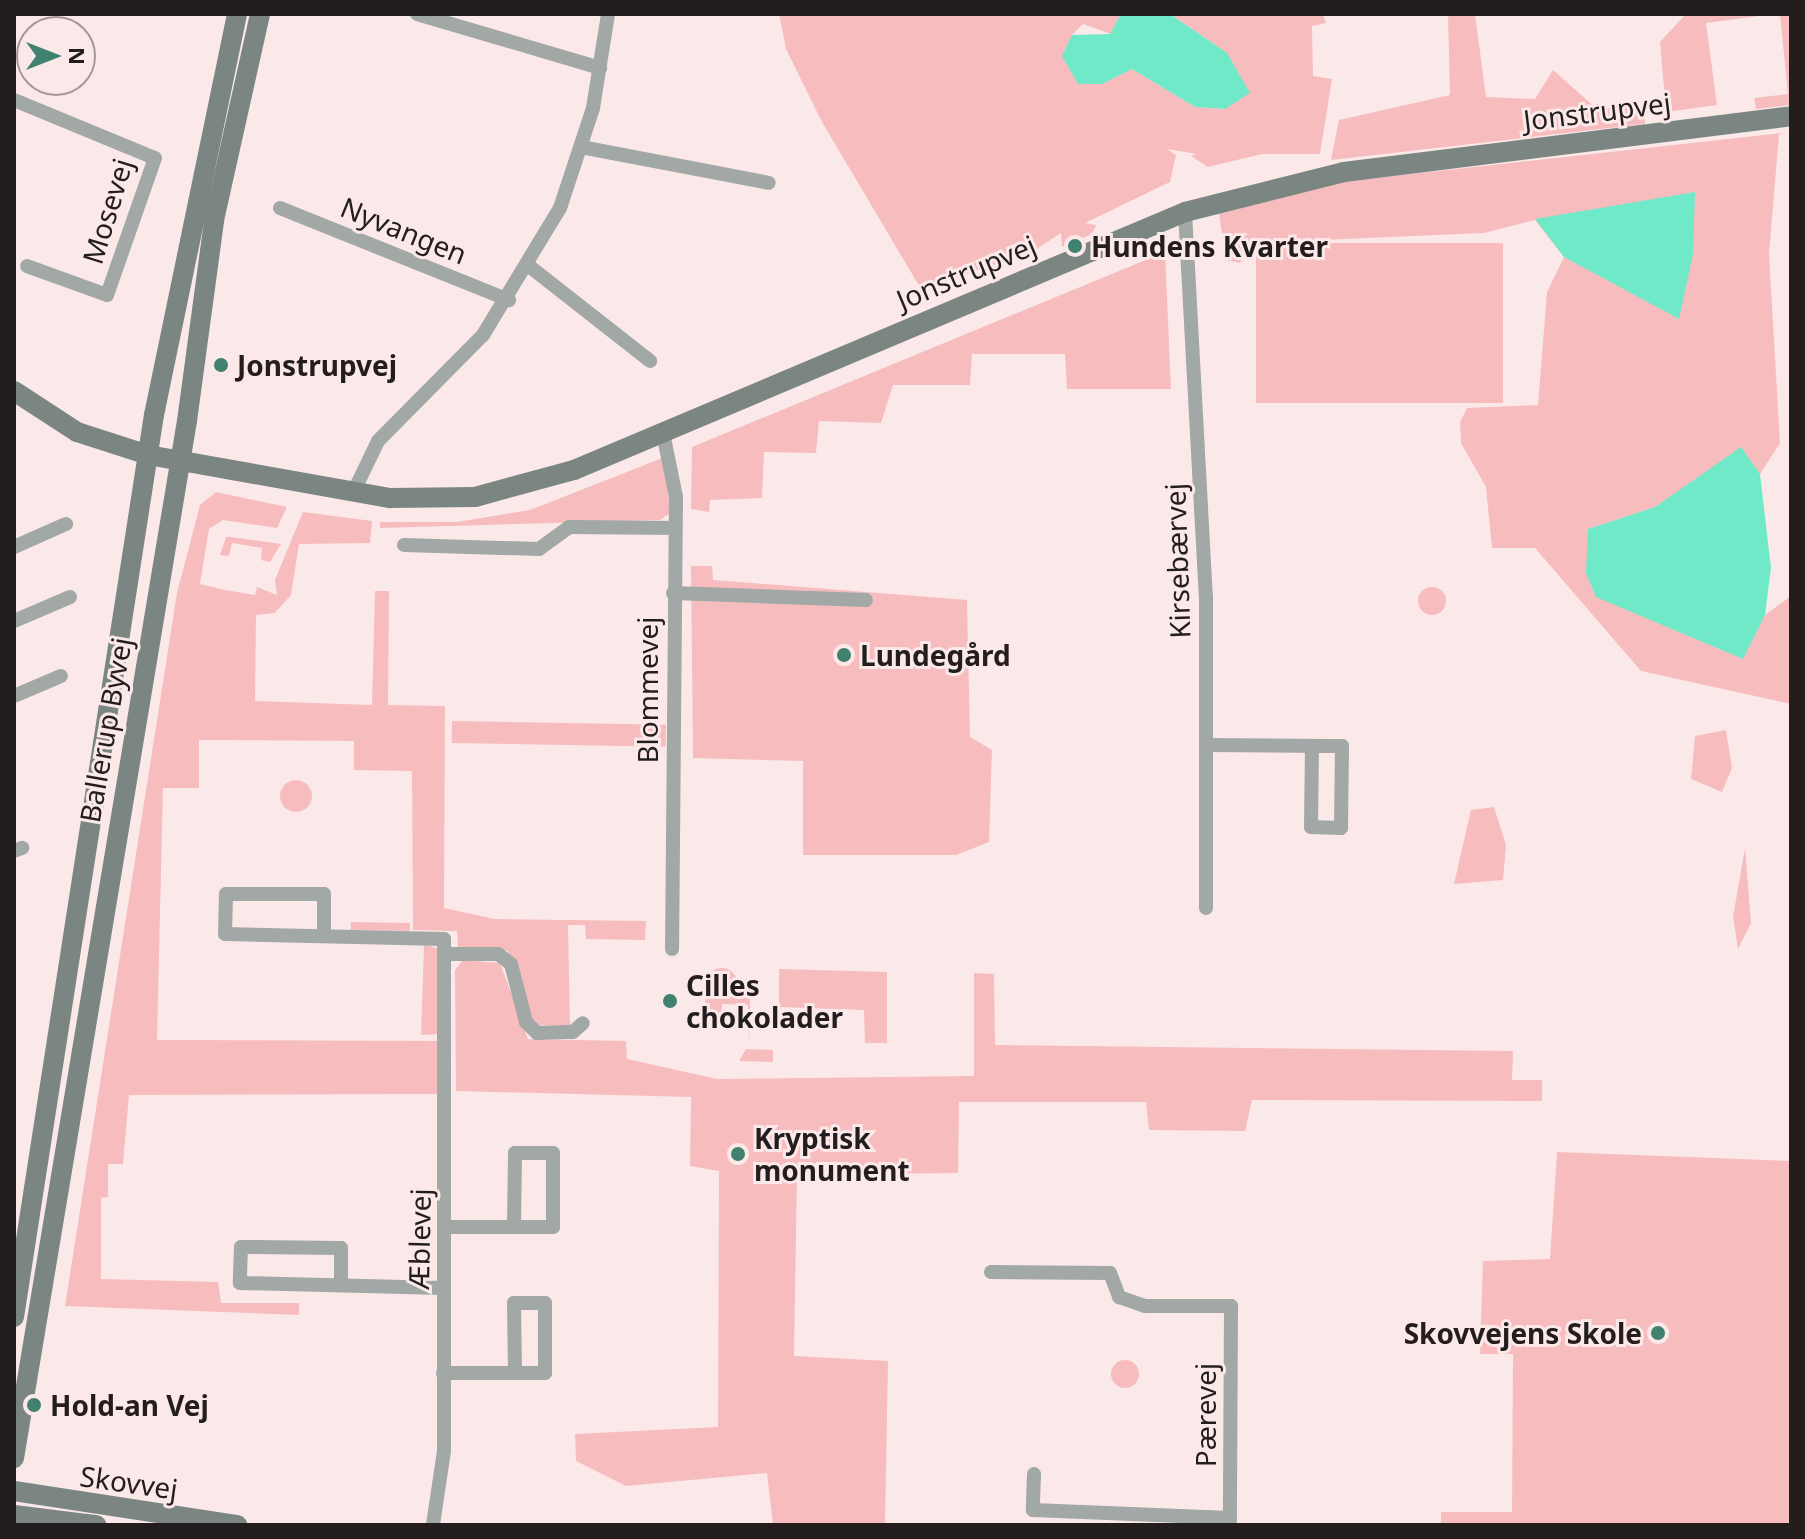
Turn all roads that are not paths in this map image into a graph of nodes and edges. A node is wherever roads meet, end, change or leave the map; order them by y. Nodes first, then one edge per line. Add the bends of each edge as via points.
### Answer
1 (237, 14) edge
2 (260, 14) edge
3 (417, 14) edge
4 (608, 14) edge
5 (600, 68) junction
6 (14, 100) edge
7 (1791, 116) edge
8 (581, 147) junction
9 (769, 183) dead end
10 (280, 208) dead end
11 (1185, 212) junction
12 (27, 266) dead end
13 (529, 266) junction
14 (509, 300) junction
15 (650, 361) dead end
16 (14, 391) edge
17 (663, 433) junction
18 (148, 455) junction
19 (180, 460) junction
20 (353, 493) junction
21 (66, 524) dead end
22 (675, 528) junction
23 (404, 545) dead end
24 (14, 547) edge
25 (673, 593) junction
26 (70, 597) dead end
27 (866, 600) dead end
28 (14, 621) edge
29 (61, 676) dead end
30 (14, 696) edge
31 (1207, 745) junction
32 (1312, 746) junction
33 (1206, 908) dead end
34 (324, 936) junction
35 (672, 949) dead end
36 (447, 954) junction
37 (583, 1023) dead end
38 (446, 1227) junction
39 (514, 1227) junction
40 (991, 1272) dead end
41 (341, 1283) junction
42 (444, 1288) junction
43 (14, 1317) edge
44 (443, 1373) junction
45 (515, 1373) junction
46 (14, 1458) edge
47 (1034, 1474) dead end
48 (14, 1491) edge
49 (14, 1515) edge
50 (1230, 1521) edge
51 (229, 1524) edge
52 (96, 1525) edge
53 (433, 1525) edge

1 - 18 main road, Ballerup Byvej
2 - 19 main road, Ballerup Byvej via 214,220
3 - 5 street
4 - 5 street
5 - 8 street
6 - 12 street, Mosevej via 155,158 107,295
7 - 11 main road, Jonstrupvej via 1344,172
8 - 9 street
8 - 13 street
10 - 14 street, Nyvangen
11 - 17 main road, Jonstrupvej
11 - 31 street, Kirsebærvej
13 - 14 street
13 - 15 street
14 - 20 street via 454,368 378,441
16 - 18 main road, Jonstrupvej via 77,432
17 - 20 main road, Jonstrupvej via 523,488 475,497
17 - 22 street, Blommevej
18 - 19 main road, Jonstrupvej
18 - 43 main road, Ballerup Byvej
19 - 20 main road, Jonstrupvej
19 - 46 main road, Ballerup Byvej
21 - 24 street
22 - 23 street via 569,527 539,549
22 - 25 street, Blommevej
25 - 27 street
25 - 35 street, Blommevej
26 - 28 street
29 - 30 street
31 - 32 street
31 - 33 street, Kirsebærvej
32 - 32 street via 1342,746 1341,828 1311,827
34 - 34 street via 324,894 226,894 225,934
34 - 36 street via 444,939
36 - 37 street via 498,954 511,964 526,1022 537,1033 573,1032
36 - 38 street, Æblevej
38 - 39 street
38 - 42 street, Æblevej
39 - 39 street via 553,1227 553,1153 515,1153
40 - 50 street, Pærevej via 1110,1273 1119,1297 1145,1306 1231,1306
41 - 41 street via 341,1248 241,1247 240,1283
41 - 42 street
42 - 44 street, Æblevej
44 - 45 street
44 - 53 street, Æblevej via 444,1451
45 - 45 street via 545,1373 545,1303 514,1303
47 - 50 street via 1033,1510
48 - 51 main road, Skovvej
49 - 52 main road, Skovvej

